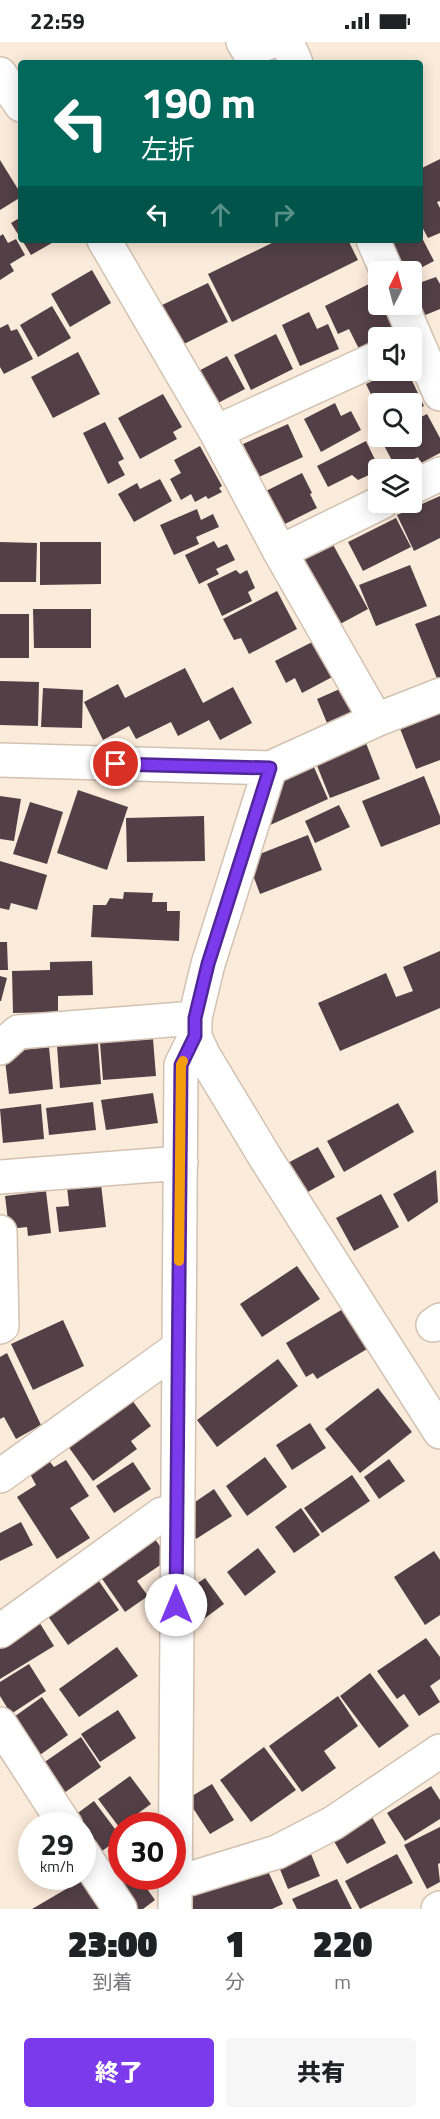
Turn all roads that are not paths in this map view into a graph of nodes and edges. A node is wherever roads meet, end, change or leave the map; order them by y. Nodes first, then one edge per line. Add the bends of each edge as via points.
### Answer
1 (243, 42) edge
2 (270, 42) edge
3 (287, 42) edge
4 (295, 60) edge
5 (0, 74) edge
6 (18, 101) edge
7 (106, 243) edge
8 (374, 243) edge
9 (382, 261) edge
10 (422, 358) edge
11 (368, 363) edge
12 (440, 394) edge
13 (216, 432) junction
14 (440, 474) edge
15 (422, 483) edge
16 (368, 509) edge
17 (280, 552) junction
18 (440, 695) edge
19 (376, 720) junction
20 (0, 760) edge
21 (270, 768) junction
22 (195, 1027) junction
23 (0, 1048) edge
24 (180, 1163) junction
25 (0, 1177) edge
26 (0, 1232) edge
27 (0, 1327) edge
28 (178, 1348) junction
29 (440, 1432) edge
30 (0, 1476) edge
31 (176, 1512) junction
32 (0, 1631) edge
33 (0, 1724) edge
34 (440, 1750) edge
35 (57, 1812) edge
36 (96, 1873) edge
37 (176, 1896) edge
38 (120, 1909) edge

1 - 2 street via 248,51
3 - 4 street
5 - 6 street
7 - 13 street
8 - 9 street
10 - 12 street
11 - 13 street
13 - 17 street
14 - 15 street
16 - 17 street
17 - 19 street
18 - 19 street
19 - 21 street
20 - 21 street
21 - 22 street via 212,953
22 - 23 street via 18,1032
22 - 24 street via 181,1065
22 - 29 street via 204,1056 265,1157
24 - 25 street
24 - 28 street
26 - 27 street
28 - 30 street
28 - 31 street
31 - 32 street via 162,1514
31 - 37 street
33 - 35 street
34 - 37 street via 333,1823
36 - 38 street

